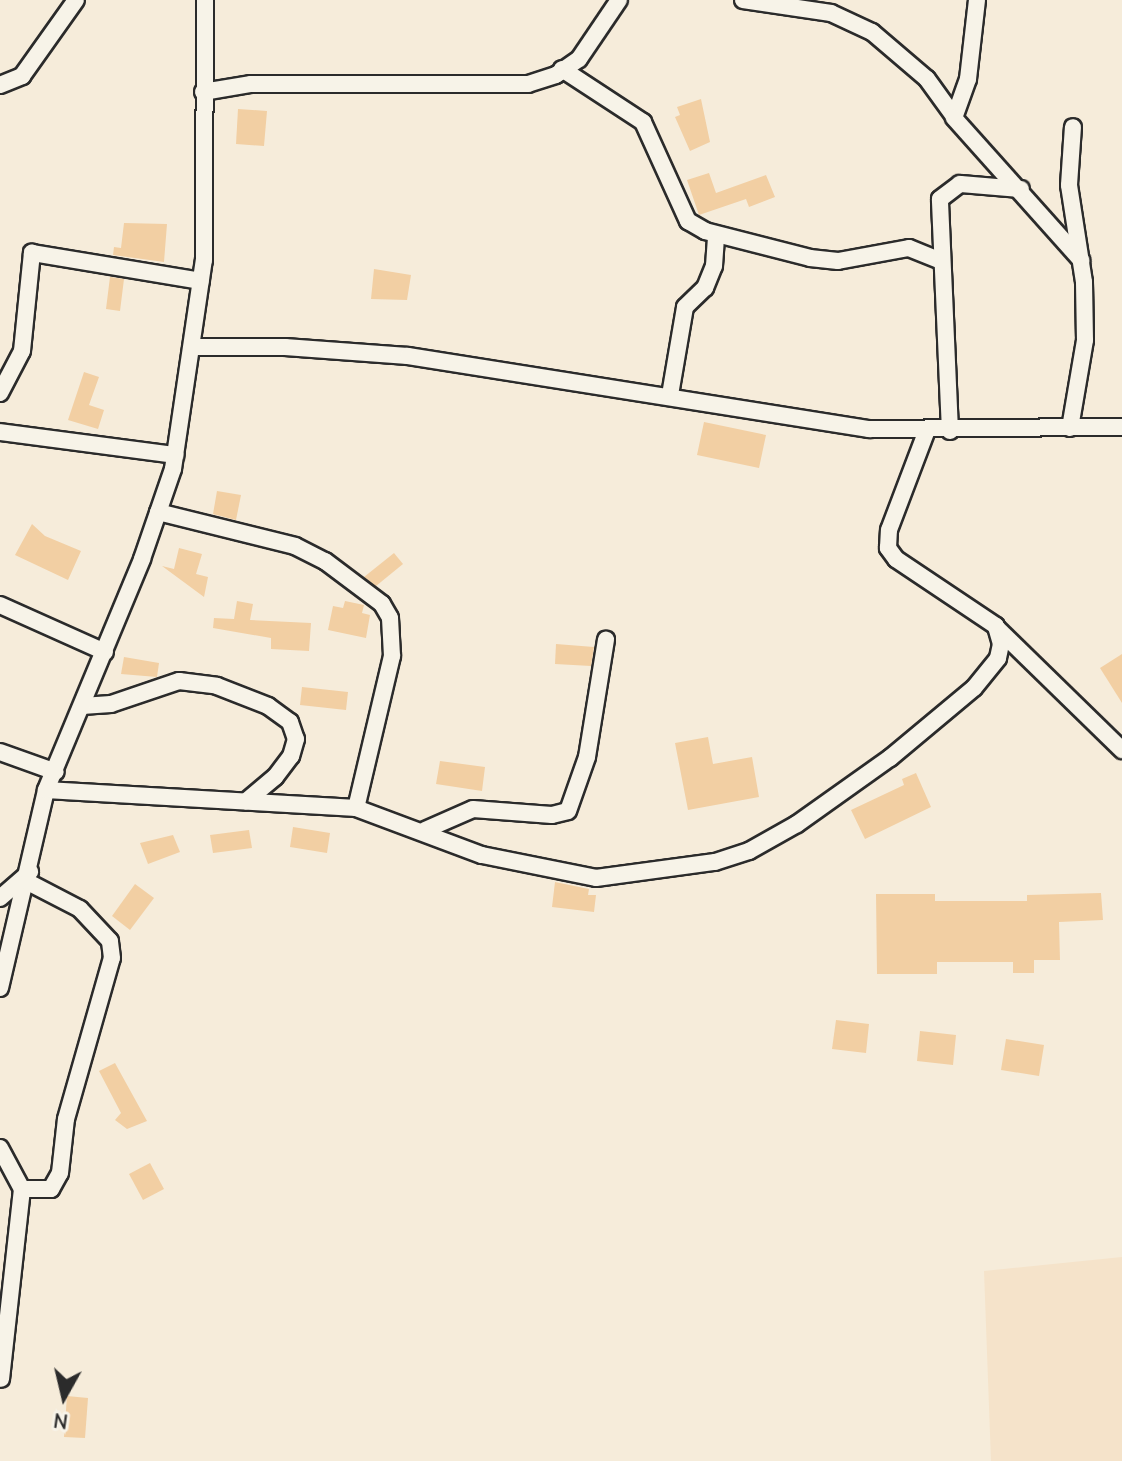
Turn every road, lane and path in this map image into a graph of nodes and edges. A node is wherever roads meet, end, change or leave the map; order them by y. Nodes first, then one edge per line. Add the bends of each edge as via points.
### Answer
1 (76, 0) edge
2 (205, 0) edge
3 (619, 0) edge
4 (743, 0) edge
5 (977, 0) edge
6 (562, 69) junction
7 (0, 85) edge
8 (203, 92) junction
9 (953, 115) junction
10 (1073, 127) dead end
11 (1021, 189) junction
12 (716, 235) junction
13 (1081, 260) junction
14 (941, 261) junction
15 (201, 281) junction
16 (192, 347) junction
17 (0, 393) edge
18 (670, 395) junction
19 (1122, 427) edge
20 (1070, 428) junction
21 (927, 430) junction
22 (950, 431) junction
23 (0, 432) edge
24 (175, 455) junction
25 (158, 512) junction
26 (0, 605) edge
27 (996, 626) junction
28 (606, 640) dead end
29 (105, 652) junction
30 (82, 706) junction
31 (1122, 750) edge
32 (0, 752) edge
33 (56, 772) junction
34 (46, 790) junction
35 (246, 801) junction
36 (356, 808) junction
37 (425, 830) junction
38 (29, 877) junction
39 (0, 898) edge
40 (0, 988) edge
41 (0, 1148) edge
42 (22, 1189) junction
43 (1, 1379) edge

1 - 7 street via 22,76
2 - 8 street
3 - 6 street via 579,59
4 - 9 street via 831,13 872,32 927,79
5 - 9 street via 968,79
6 - 8 street via 528,84 500,87 319,82
6 - 12 street via 643,122 688,221
8 - 15 street
9 - 11 street
10 - 13 street via 1069,185
11 - 13 street
11 - 14 street via 984,182 946,190 937,216
12 - 14 street via 810,258 838,261 909,248
12 - 18 street via 714,266 705,288 685,307
13 - 20 street via 1085,340
14 - 22 street
15 - 16 street
15 - 17 street via 32,253 22,351
16 - 18 street via 408,356
16 - 24 street
18 - 21 street via 869,429
19 - 20 street
20 - 22 street
21 - 22 street
21 - 27 street via 889,530 888,548 896,559
23 - 24 street
24 - 25 street
25 - 29 street
25 - 36 street via 295,546 325,561 382,604 390,618 392,656
26 - 29 street
27 - 31 street
27 - 37 street via 998,658 974,688 852,787 738,855 596,878 482,855
28 - 37 street via 587,757 568,811 552,815 473,809
29 - 30 street
30 - 33 street
30 - 35 street via 111,704 179,681 217,686 268,706 290,722 296,739 275,777
32 - 33 street
33 - 34 street
34 - 35 street
34 - 38 street
35 - 36 street
36 - 37 street
38 - 39 street
38 - 40 street
38 - 42 street via 80,909 110,941 112,958 66,1119 60,1173 51,1189
41 - 42 street
42 - 43 street

